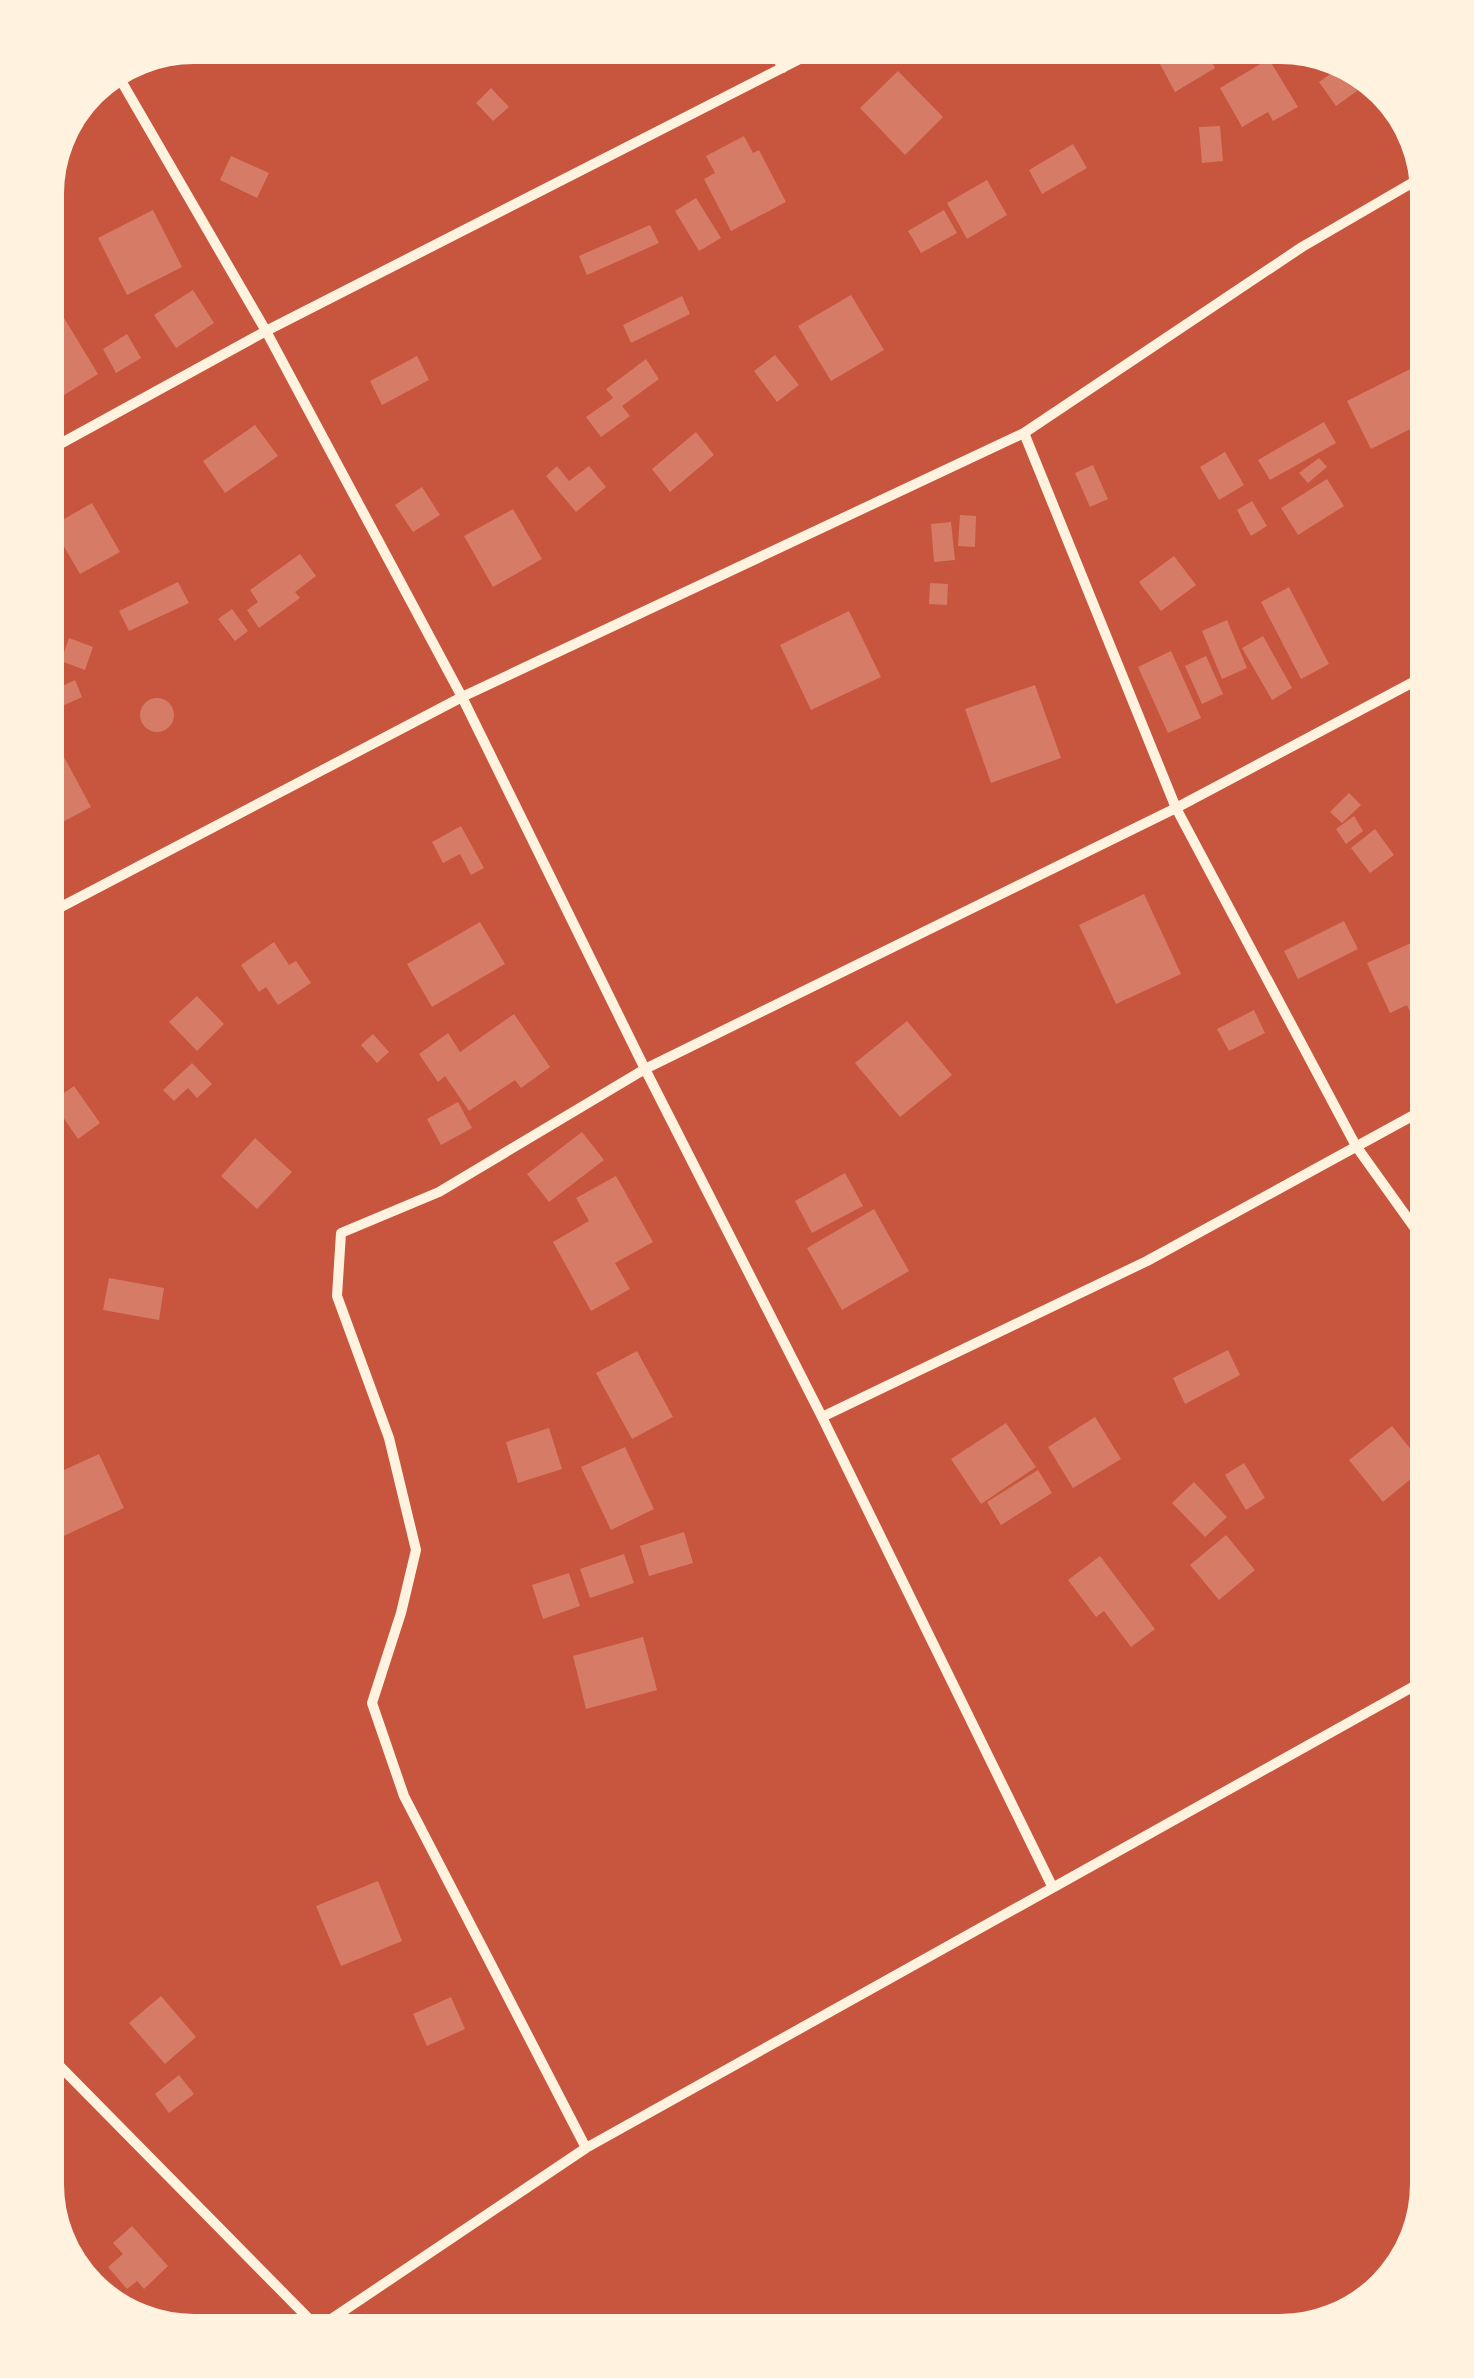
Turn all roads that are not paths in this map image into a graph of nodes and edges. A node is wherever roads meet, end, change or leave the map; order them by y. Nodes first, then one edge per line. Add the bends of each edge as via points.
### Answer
1 (777, 58) edge
2 (802, 58) edge
3 (783, 68) junction
4 (120, 79) edge
5 (1415, 181) edge
6 (266, 332) junction
7 (1024, 433) junction
8 (58, 445) edge
9 (1416, 681) edge
10 (462, 697) junction
11 (1176, 808) junction
12 (58, 909) edge
13 (645, 1070) junction
14 (1416, 1114) edge
15 (1356, 1146) junction
16 (1416, 1231) edge
17 (822, 1417) junction
18 (1416, 1684) edge
19 (1052, 1886) junction
20 (58, 2064) edge
21 (586, 2148) junction
22 (310, 2320) edge
23 (330, 2320) edge

1 - 3 street
2 - 3 street
3 - 6 street
4 - 6 street
5 - 7 street via 1302,247
6 - 8 street
6 - 10 street
7 - 10 street
7 - 11 street
9 - 11 street
10 - 12 street
10 - 13 street
11 - 13 street
11 - 15 street
13 - 17 street
13 - 21 street via 439,1192 341,1234 338,1280 389,1438 416,1550 372,1703 404,1796
14 - 15 street
15 - 16 street
15 - 17 street via 1147,1261
17 - 19 street
18 - 19 street
19 - 21 street
20 - 22 street
21 - 23 street

